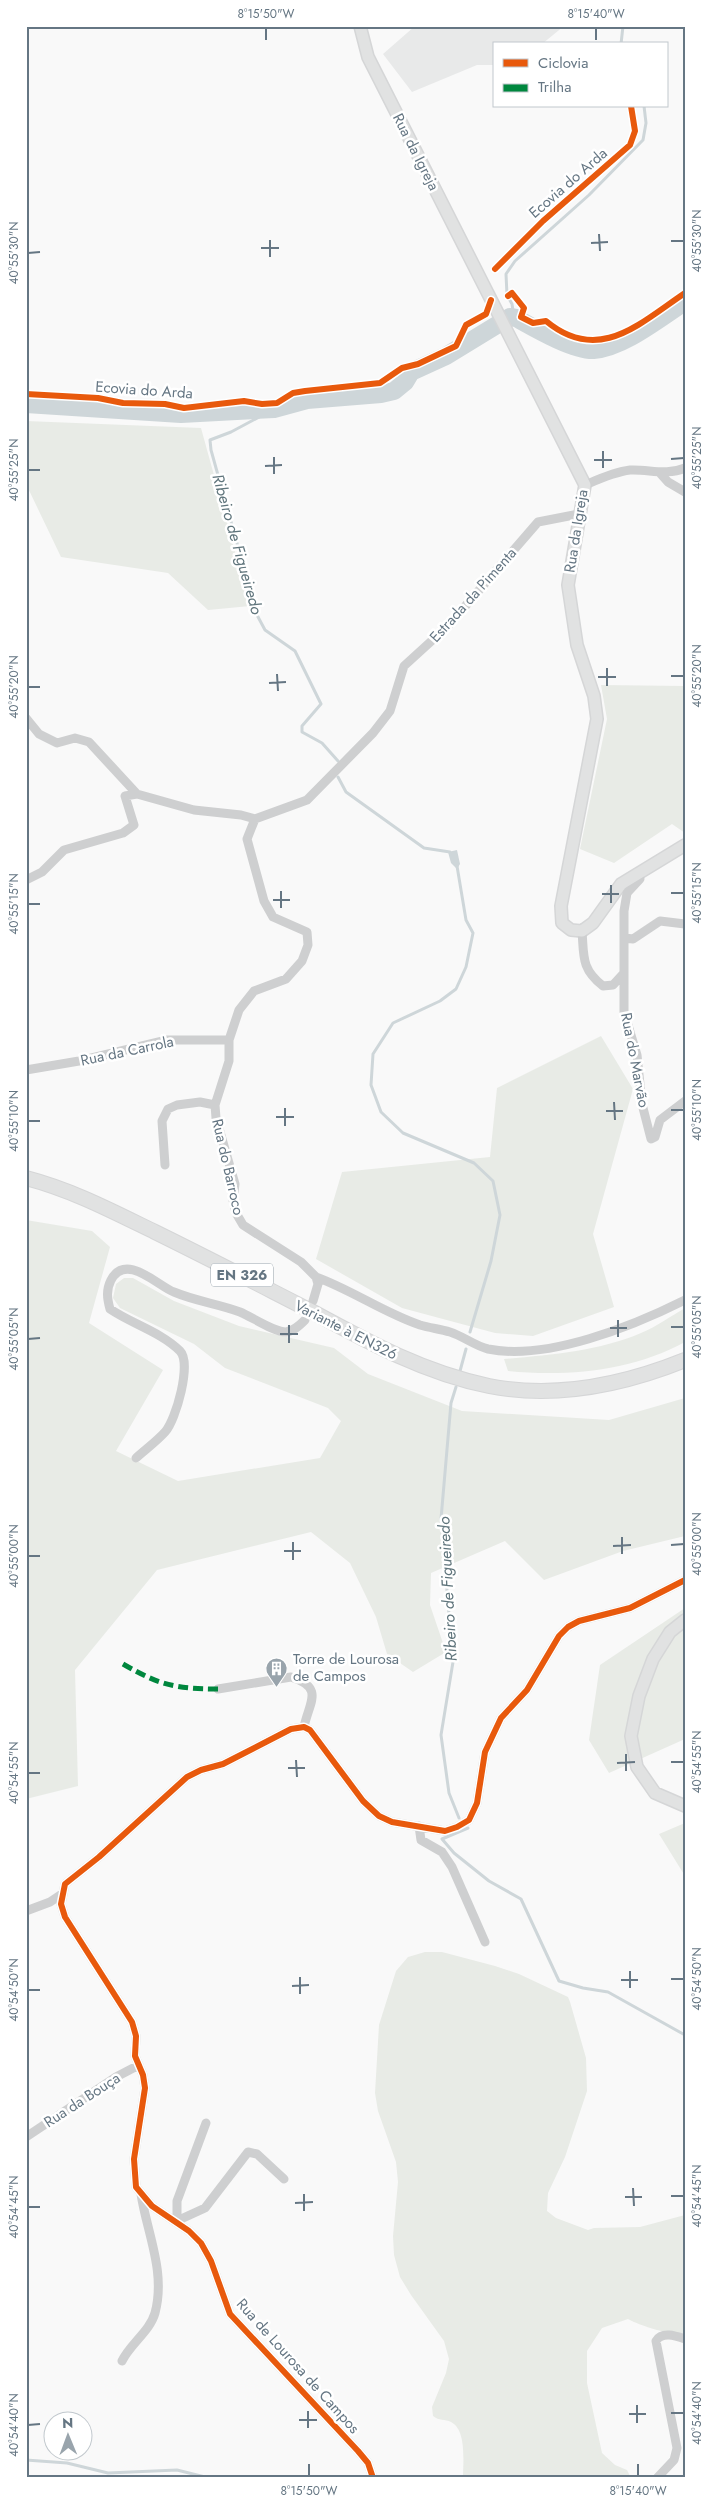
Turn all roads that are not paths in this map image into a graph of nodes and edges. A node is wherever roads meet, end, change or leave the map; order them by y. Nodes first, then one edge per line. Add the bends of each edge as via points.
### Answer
1 (360, 26) edge
2 (685, 468) edge
3 (660, 473) junction
4 (585, 485) junction
5 (685, 492) edge
6 (579, 514) junction
7 (26, 718) edge
8 (137, 794) junction
9 (255, 819) junction
10 (685, 846) edge
11 (639, 872) junction
12 (26, 880) edge
13 (685, 924) edge
14 (582, 931) junction
15 (625, 938) junction
16 (624, 973) junction
17 (229, 1040) junction
18 (26, 1070) edge
19 (685, 1101) edge
20 (215, 1105) junction
21 (165, 1165) dead end
22 (26, 1178) edge
23 (316, 1277) junction
24 (685, 1300) edge
25 (313, 1301) dead end
26 (305, 1320) dead end
27 (685, 1360) edge
28 (136, 1458) dead end
29 (685, 1580) edge
30 (685, 1620) edge
31 (218, 1689) dead end
32 (304, 1727) junction
33 (685, 1806) edge
34 (419, 1826) junction
35 (62, 1894) junction
36 (26, 1911) edge
37 (484, 1942) dead end
38 (139, 2065) junction
39 (206, 2123) dead end
40 (26, 2137) edge
41 (284, 2178) dead end
42 (140, 2194) junction
43 (177, 2223) junction
44 (685, 2339) edge
45 (122, 2361) dead end
46 (373, 2478) edge
47 (657, 2478) edge

1 - 4 street, Rua da Igreja via 368,57
2 - 3 street
3 - 4 street via 630,470 609,474
3 - 5 street
4 - 6 street, Rua da Igreja
6 - 9 street, Estrada da Pimenta via 538,522 449,625 404,666 390,711 373,733 307,800
6 - 14 street, Rua da Igreja via 568,585 577,645 594,696 597,718 561,906 562,923 571,930
7 - 8 street via 39,734 57,743 75,738 88,742
8 - 9 street via 194,810
8 - 12 street via 125,796 134,825 123,833 64,850 42,872
9 - 17 street, Rua do Barroco via 247,839 264,901 273,917 307,932 308,945 302,961 286,979 254,991 240,1010
10 - 11 street
11 - 14 street via 620,884 592,923
11 - 15 street, Rua do Marvão via 640,879 627,893
13 - 15 street via 660,921 633,939
14 - 16 street via 587,970 592,976 604,986 613,986
15 - 16 street, Rua do Marvão
16 - 19 street, Rua do Marvão via 624,1012 637,1056 642,1104 651,1139 655,1137 660,1120
17 - 18 street, Rua da Carrola via 167,1040
17 - 20 street, Rua do Barroco via 229,1061
20 - 21 street via 200,1102 168,1109 162,1122
20 - 23 street, Rua do Barroco via 235,1184 233,1200 236,1213 243,1225 301,1262
22 - 27 main road, Variante à EN326 / EN 326 via 90,1200 407,1361 455,1378 492,1386 569,1390 624,1382
23 - 24 street, Rua do Barroco via 420,1325 451,1332 486,1349 507,1352 594,1338 647,1319
23 - 25 street via 318,1284
26 - 28 street via 286,1332 241,1312 166,1289 136,1270 124,1270 113,1276 107,1287 110,1309 171,1344 181,1353 185,1365 181,1390 166,1431
29 - 34 street via 630,1608 579,1621 568,1627 559,1636 527,1690 501,1718 485,1752 477,1803 469,1820 445,1831
30 - 33 street via 670,1632 653,1659 638,1696 631,1736 637,1767 655,1793
31 - 32 street via 291,1677 299,1679 310,1685 313,1691
32 - 34 street via 310,1730 363,1801 379,1816 392,1822
32 - 35 street via 291,1729 223,1764 187,1777 65,1884
34 - 37 street via 421,1840 442,1852 452,1867
35 - 36 street
35 - 38 street via 65,1917 132,2022 136,2036 135,2056
38 - 40 street, Rua da Bouça
38 - 42 street via 143,2075 144,2099 134,2172
39 - 43 street via 177,2201
41 - 43 street via 257,2154 248,2152 205,2208 181,2218
42 - 43 street, Rua de Lourosa de Campos
42 - 45 street via 156,2253 156,2297 152,2319
43 - 46 street, Rua de Lourosa de Campos via 201,2243 230,2314 358,2451 368,2463
44 - 47 street via 674,2335 663,2336 656,2341 677,2448 674,2460

